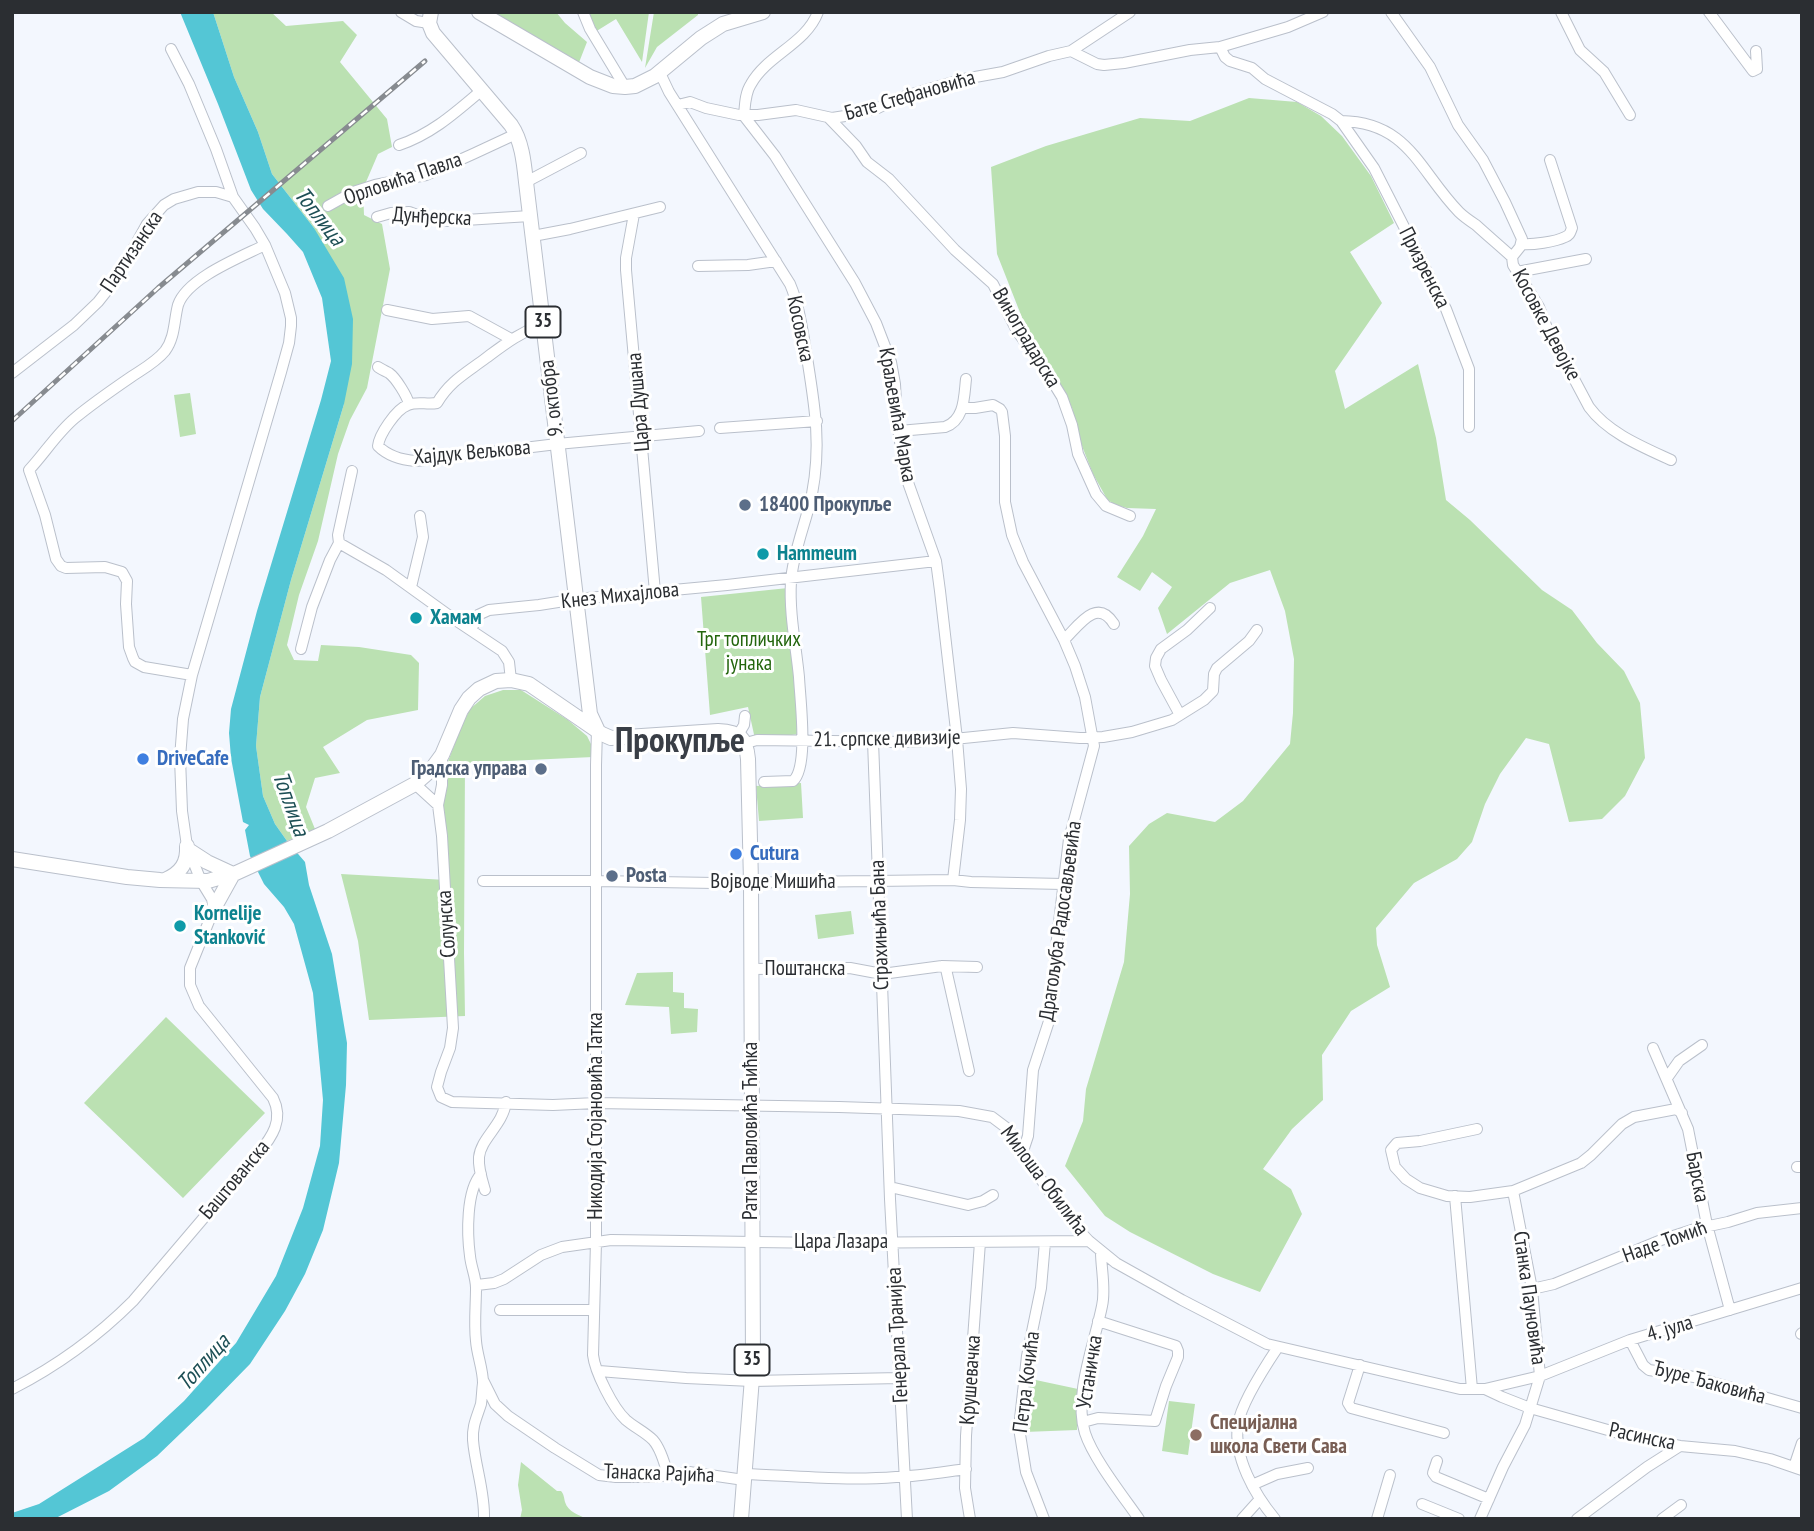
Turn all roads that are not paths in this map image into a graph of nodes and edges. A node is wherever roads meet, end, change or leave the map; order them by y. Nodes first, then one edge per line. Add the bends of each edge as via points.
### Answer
1 (401, 12) edge
2 (479, 12) edge
3 (583, 12) edge
4 (763, 12) edge
5 (818, 12) edge
6 (1130, 12) edge
7 (1323, 12) edge
8 (1391, 12) edge
9 (1561, 12) edge
10 (1709, 12) edge
11 (430, 18) edge
12 (1220, 47) junction
13 (171, 49) dead end
14 (1071, 51) junction
15 (1756, 51) dead end
16 (660, 73) junction
17 (625, 87) junction
18 (482, 90) junction
19 (678, 105) junction
20 (1630, 115) dead end
21 (744, 116) junction
22 (829, 118) junction
23 (1340, 121) junction
24 (516, 134) junction
25 (399, 145) dead end
26 (581, 153) dead end
27 (1550, 160) dead end
28 (526, 182) junction
29 (233, 197) junction
30 (328, 206) dead end
31 (660, 207) dead end
32 (634, 214) junction
33 (530, 216) junction
34 (377, 217) dead end
35 (533, 236) junction
36 (1521, 244) junction
37 (265, 246) junction
38 (1512, 257) junction
39 (1586, 259) dead end
40 (776, 261) junction
41 (698, 266) dead end
42 (1517, 272) junction
43 (387, 310) dead end
44 (543, 324) junction
45 (511, 339) junction
46 (378, 367) dead end
47 (12, 373) edge
48 (966, 379) dead end
49 (409, 404) junction
50 (962, 408) junction
51 (817, 421) junction
52 (1469, 427) dead end
53 (720, 428) dead end
54 (699, 431) dead end
55 (899, 431) junction
56 (641, 437) junction
57 (557, 444) junction
58 (1671, 460) dead end
59 (352, 471) dead end
60 (420, 516) dead end
61 (1130, 516) dead end
62 (339, 543) junction
63 (936, 561) junction
64 (792, 576) junction
65 (411, 587) junction
66 (655, 592) junction
67 (576, 599) junction
68 (1099, 600) dead end
69 (1210, 608) dead end
70 (1096, 611) junction
71 (1114, 624) dead end
72 (471, 630) junction
73 (1257, 630) dead end
74 (1064, 640) junction
75 (301, 649) dead end
76 (192, 675) junction
77 (512, 680) junction
78 (586, 688) junction
79 (558, 702) junction
80 (745, 716) dead end
81 (1180, 716) junction
82 (597, 730) junction
83 (1093, 737) junction
84 (742, 739) junction
85 (957, 739) junction
86 (803, 741) junction
87 (873, 741) junction
88 (442, 755) junction
89 (764, 782) dead end
90 (415, 784) junction
91 (438, 805) junction
92 (189, 848) junction
93 (12, 859) edge
94 (235, 874) junction
95 (164, 880) junction
96 (953, 880) junction
97 (201, 881) junction
98 (483, 881) dead end
99 (597, 881) junction
100 (751, 882) junction
101 (878, 882) junction
102 (1063, 884) junction
103 (213, 910) junction
104 (942, 966) junction
105 (977, 967) dead end
106 (750, 969) junction
107 (882, 974) junction
108 (1702, 1045) dead end
109 (1653, 1048) dead end
110 (970, 1071) dead end
111 (1667, 1079) junction
112 (437, 1090) joint
113 (506, 1102) junction
114 (596, 1103) junction
115 (751, 1105) junction
116 (888, 1109) junction
117 (1682, 1113) junction
118 (1477, 1129) dead end
119 (1022, 1154) junction
120 (481, 1174) junction
121 (890, 1187) junction
122 (485, 1190) dead end
123 (1513, 1191) junction
124 (993, 1195) dead end
125 (1455, 1196) junction
126 (1802, 1208) edge
127 (1707, 1225) junction
128 (1089, 1241) junction
129 (596, 1242) junction
130 (751, 1242) junction
131 (893, 1242) junction
132 (980, 1242) junction
133 (1045, 1242) junction
134 (1101, 1252) junction
135 (477, 1285) junction
136 (1802, 1288) edge
137 (1532, 1289) junction
138 (500, 1310) dead end
139 (594, 1310) junction
140 (1730, 1310) junction
141 (1098, 1321) junction
142 (1630, 1340) junction
143 (1278, 1347) junction
144 (1360, 1365) junction
145 (598, 1371) junction
146 (1540, 1376) junction
147 (900, 1378) junction
148 (483, 1380) junction
149 (752, 1381) junction
150 (1472, 1389) junction
151 (1485, 1389) junction
152 (12, 1390) edge
153 (1530, 1408) junction
154 (1802, 1408) edge
155 (1083, 1422) junction
156 (1444, 1433) dead end
157 (1802, 1443) edge
158 (1680, 1446) junction
159 (1437, 1461) dead end
160 (1308, 1468) dead end
161 (1798, 1468) edge
162 (966, 1469) junction
163 (1390, 1475) dead end
164 (668, 1476) junction
165 (904, 1476) junction
166 (744, 1477) junction
167 (1252, 1485) junction
168 (1260, 1499) junction
169 (1489, 1499) junction
170 (1422, 1504) dead end
171 (1681, 1505) dead end
172 (484, 1519) edge
173 (741, 1519) edge
174 (907, 1519) edge
175 (970, 1519) edge
176 (1044, 1519) edge
177 (1139, 1519) edge
178 (1242, 1519) edge
179 (1275, 1519) edge
180 (1377, 1519) edge
181 (1459, 1519) edge
182 (1480, 1519) edge
183 (1577, 1519) edge
184 (1662, 1519) edge

1 - 11 street via 412,19
2 - 17 main road via 590,77
3 - 17 street
4 - 16 main road via 717,28
5 - 21 street via 806,32 751,82
6 - 14 street, Бате Стефановића
7 - 12 street
8 - 36 street, Косовке Девојке via 1430,67 1458,125 1483,160
9 - 20 street via 1580,50 1604,72
10 - 15 street via 1755,71
11 - 18 main road, 9. октобра / 35 via 433,33
12 - 14 street via 1104,65
12 - 23 street, Призренска via 1230,61 1252,68
13 - 29 street
14 - 22 street, Бате Стефановића
16 - 17 main road
16 - 19 street, Косовска
18 - 24 main road, 9. октобра / 35
18 - 25 street via 452,117
19 - 21 street, Бате Стефановића via 690,102
19 - 40 street, Косовска
21 - 22 street, Бате Стефановића via 796,110
21 - 55 street, Краљевића Марка via 775,156 871,312 891,362
22 - 61 street, Виноградарска via 867,162 890,178 955,250 993,284 1017,331 1062,397 1078,454 1096,494 1106,506
23 - 38 street, Призренска via 1376,127 1397,138 1460,213
23 - 52 street, Призренска via 1374,168 1446,309 1469,369
24 - 28 main road, 9. октобра / 35
24 - 30 street, Орловића Павла via 426,174 375,184
26 - 28 street
27 - 36 street via 1571,233
28 - 33 main road, 9. октобра / 35
29 - 37 street
29 - 47 street, Партизанска via 198,192 164,205 98,302
31 - 32 street
32 - 35 street
32 - 56 street, Цара Душана via 626,270
33 - 34 street, Дунђерска via 449,221 409,212
33 - 35 main road, 9. октобра / 35
35 - 44 main road, 9. октобра / 35
36 - 38 street, Косовке Девојке
37 - 76 street via 285,293 291,334
37 - 76 street via 222,265 187,292 178,305 165,351 61,430 29,470 61,566 109,567 125,574 129,647 135,662
38 - 42 street, Косовке Девојке
39 - 42 street
40 - 41 street
40 - 51 street, Косовска via 797,304
42 - 58 street, Косовке Девојке via 1591,410 1618,433
43 - 45 street via 432,319 469,316
44 - 45 street
44 - 57 main road, 9. октобра / 35
45 - 49 street via 452,382 437,403
46 - 49 street via 392,376
48 - 50 street
49 - 57 street, Хајдук Вељкова via 378,442 396,457 416,461
50 - 55 street via 948,426
50 - 74 street, Драгољуба Радосављевића via 993,405 1002,412 1005,502 1012,535
51 - 53 street
51 - 64 street, Косовска via 814,485
54 - 56 street, Хајдук Вељкова
55 - 63 street, Краљевића Марка via 907,483
56 - 57 street, Хајдук Вељкова
56 - 66 street, Цара Душана
57 - 67 main road, 9. октобра / 35
59 - 62 street
60 - 65 street via 423,537
62 - 65 street
62 - 75 street via 312,607
63 - 64 street, Кнез Михајлова
63 - 85 street, Краљевића Марка
64 - 66 street, Кнез Михајлова
64 - 86 street
65 - 72 street
66 - 67 street, Кнез Михајлова
67 - 72 street, Кнез Михајлова via 484,611
67 - 78 main road, 9. октобра / 35
68 - 70 street
69 - 81 street via 1156,657 1155,666
70 - 71 street
70 - 74 street
72 - 77 street via 506,656
73 - 81 street, 21. српске дивизије via 1217,668 1210,695
74 - 83 street, Драгољуба Радосављевића via 1082,686
76 - 92 street via 180,758
77 - 79 main road via 529,684
77 - 88 main road via 489,683 469,698
78 - 79 main road via 576,703
78 - 82 main road, 9. октобра / 35
79 - 82 main road
80 - 84 street
81 - 83 street, 21. српске дивизије via 1149,728
82 - 84 main road, 21. српске дивизије via 614,738 718,731
82 - 99 street, Никодија Стојановића Татка
83 - 85 street, 21. српске дивизије via 1013,733
83 - 102 street, Драгољуба Радосављевића via 1092,760 1071,830
84 - 86 street, 21. српске дивизије
84 - 100 main road, Ратка Павловића Ћићка / 35 via 748,767
85 - 87 street, 21. српске дивизије
85 - 96 street, Краљевића Марка via 961,804
86 - 87 street, 21. српске дивизије
86 - 89 street via 796,779
87 - 101 street, Страхињића Бана
88 - 90 main road
88 - 91 street, Солунска
90 - 91 street
90 - 94 main road
91 - 112 street, Солунска via 453,1028
92 - 94 main road
92 - 95 main road via 183,867
92 - 97 street
93 - 95 main road
94 - 97 main road
94 - 103 main road
95 - 97 main road
96 - 101 street, Војводе Мишића
96 - 102 street, Војводе Мишића
97 - 103 street
98 - 99 street, Војводе Мишића
99 - 100 street, Војводе Мишића
99 - 114 street, Никодија Стојановића Татка
100 - 101 street, Војводе Мишића
100 - 106 main road, Ратка Павловића Ћићка / 35
101 - 107 street, Страхињића Бана
102 - 119 street, Драгољуба Радосављевића via 1050,1018 1033,1070 1028,1136
103 - 152 street, Баштованска via 190,968 190,985 199,1006 273,1098 278,1111 276,1127 128,1307 65,1358
104 - 105 street, Поштанска
104 - 107 street, Поштанска
104 - 110 street
106 - 107 street, Поштанска via 849,968
106 - 115 main road, Ратка Павловића Ћићка / 35
107 - 116 street, Страхињића Бана
108 - 111 street via 1679,1061
109 - 111 street, Барска
111 - 117 street, Барска
112 - 113 street, Милоша Обилића via 452,1102
113 - 114 street, Милоша Обилића
113 - 120 street via 501,1120 481,1150
114 - 115 street, Милоша Обилића
114 - 129 street, Никодија Стојановића Татка
115 - 116 street, Милоша Обилића
115 - 130 main road, Ратка Павловића Ћићка / 35
116 - 119 street, Милоша Обилића via 992,1117 1005,1126
116 - 121 street, Генерала Транијеа
117 - 123 street via 1676,1109 1634,1117 1581,1163
117 - 127 street, Барска
118 - 125 street via 1397,1143 1391,1150 1395,1167 1406,1179 1420,1188
119 - 128 street, Милоша Обилића
120 - 122 street
120 - 135 street via 471,1196 469,1225
121 - 124 street via 968,1205
121 - 131 street, Генерала Транијеа
123 - 125 street
123 - 137 street, Станка Пауновића
125 - 150 street
126 - 127 street, Наде Томић
127 - 137 street, Наде Томић
127 - 140 street, Барска
128 - 133 street, Цара Лазара
128 - 134 street, Милоша Обилића
129 - 130 street, Цара Лазара
129 - 135 street, Цара Лазара via 562,1247 504,1279
129 - 139 street, Никодија Стојановића Татка
130 - 131 street, Цара Лазара
130 - 149 main road, Ратка Павловића Ћићка / 35
131 - 132 street, Цара Лазара
131 - 147 street, Генерала Транијеа
132 - 133 street, Цара Лазара
132 - 162 street, Крушевачка
133 - 176 street, Петра Кочића via 1019,1428 1026,1472
134 - 141 street, Устаничка via 1103,1303
134 - 143 street, Милоша Обилића via 1182,1300
135 - 148 street via 475,1334
136 - 140 street, 4. јула
137 - 146 street, Станка Пауновића
138 - 139 street
139 - 145 street, Никодија Стојановића Татка via 593,1355
140 - 142 street, 4. јула
141 - 155 street, Устаничка via 1085,1375
141 - 155 street via 1176,1346 1178,1357 1155,1422 1098,1418
142 - 146 street, 4. јула
142 - 154 street, Ђуре Ђаковића via 1649,1370 1693,1377
143 - 144 street, Милоша Обилића
143 - 167 street via 1238,1425 1242,1462
144 - 150 street, Милоша Обилића
144 - 156 street via 1348,1403 1352,1408
145 - 149 street
145 - 164 street, Никодија Стојановића Татка via 622,1416 655,1442
146 - 151 street, Милоша Обилића
146 - 153 street, Станка Пауновића
147 - 149 street
147 - 165 street, Генерала Транијеа
148 - 164 street, Танаска Рајића via 495,1404 508,1416 596,1473
148 - 172 street via 473,1428
149 - 166 main road, Ратка Павловића Ћићка / 35
150 - 151 street, Милоша Обилића
151 - 153 street, Расинска
153 - 158 street, Расинска
153 - 169 street, Станка Пауновића
155 - 177 street, Устаничка via 1089,1443
157 - 161 street
158 - 161 street, Расинска via 1735,1451
158 - 183 street
159 - 169 street via 1436,1477
160 - 167 street
162 - 165 street, Танаска Рајића
162 - 175 street, Крушевачка
163 - 180 street
164 - 166 street, Танаска Рајића via 695,1472
165 - 166 street, Танаска Рајића
165 - 174 street, Генерала Транијеа
166 - 173 main road, Ратка Павловића Ћићка / 35
167 - 168 street
168 - 178 street
168 - 179 street
169 - 182 street, Станка Пауновића
170 - 181 street
171 - 184 street

